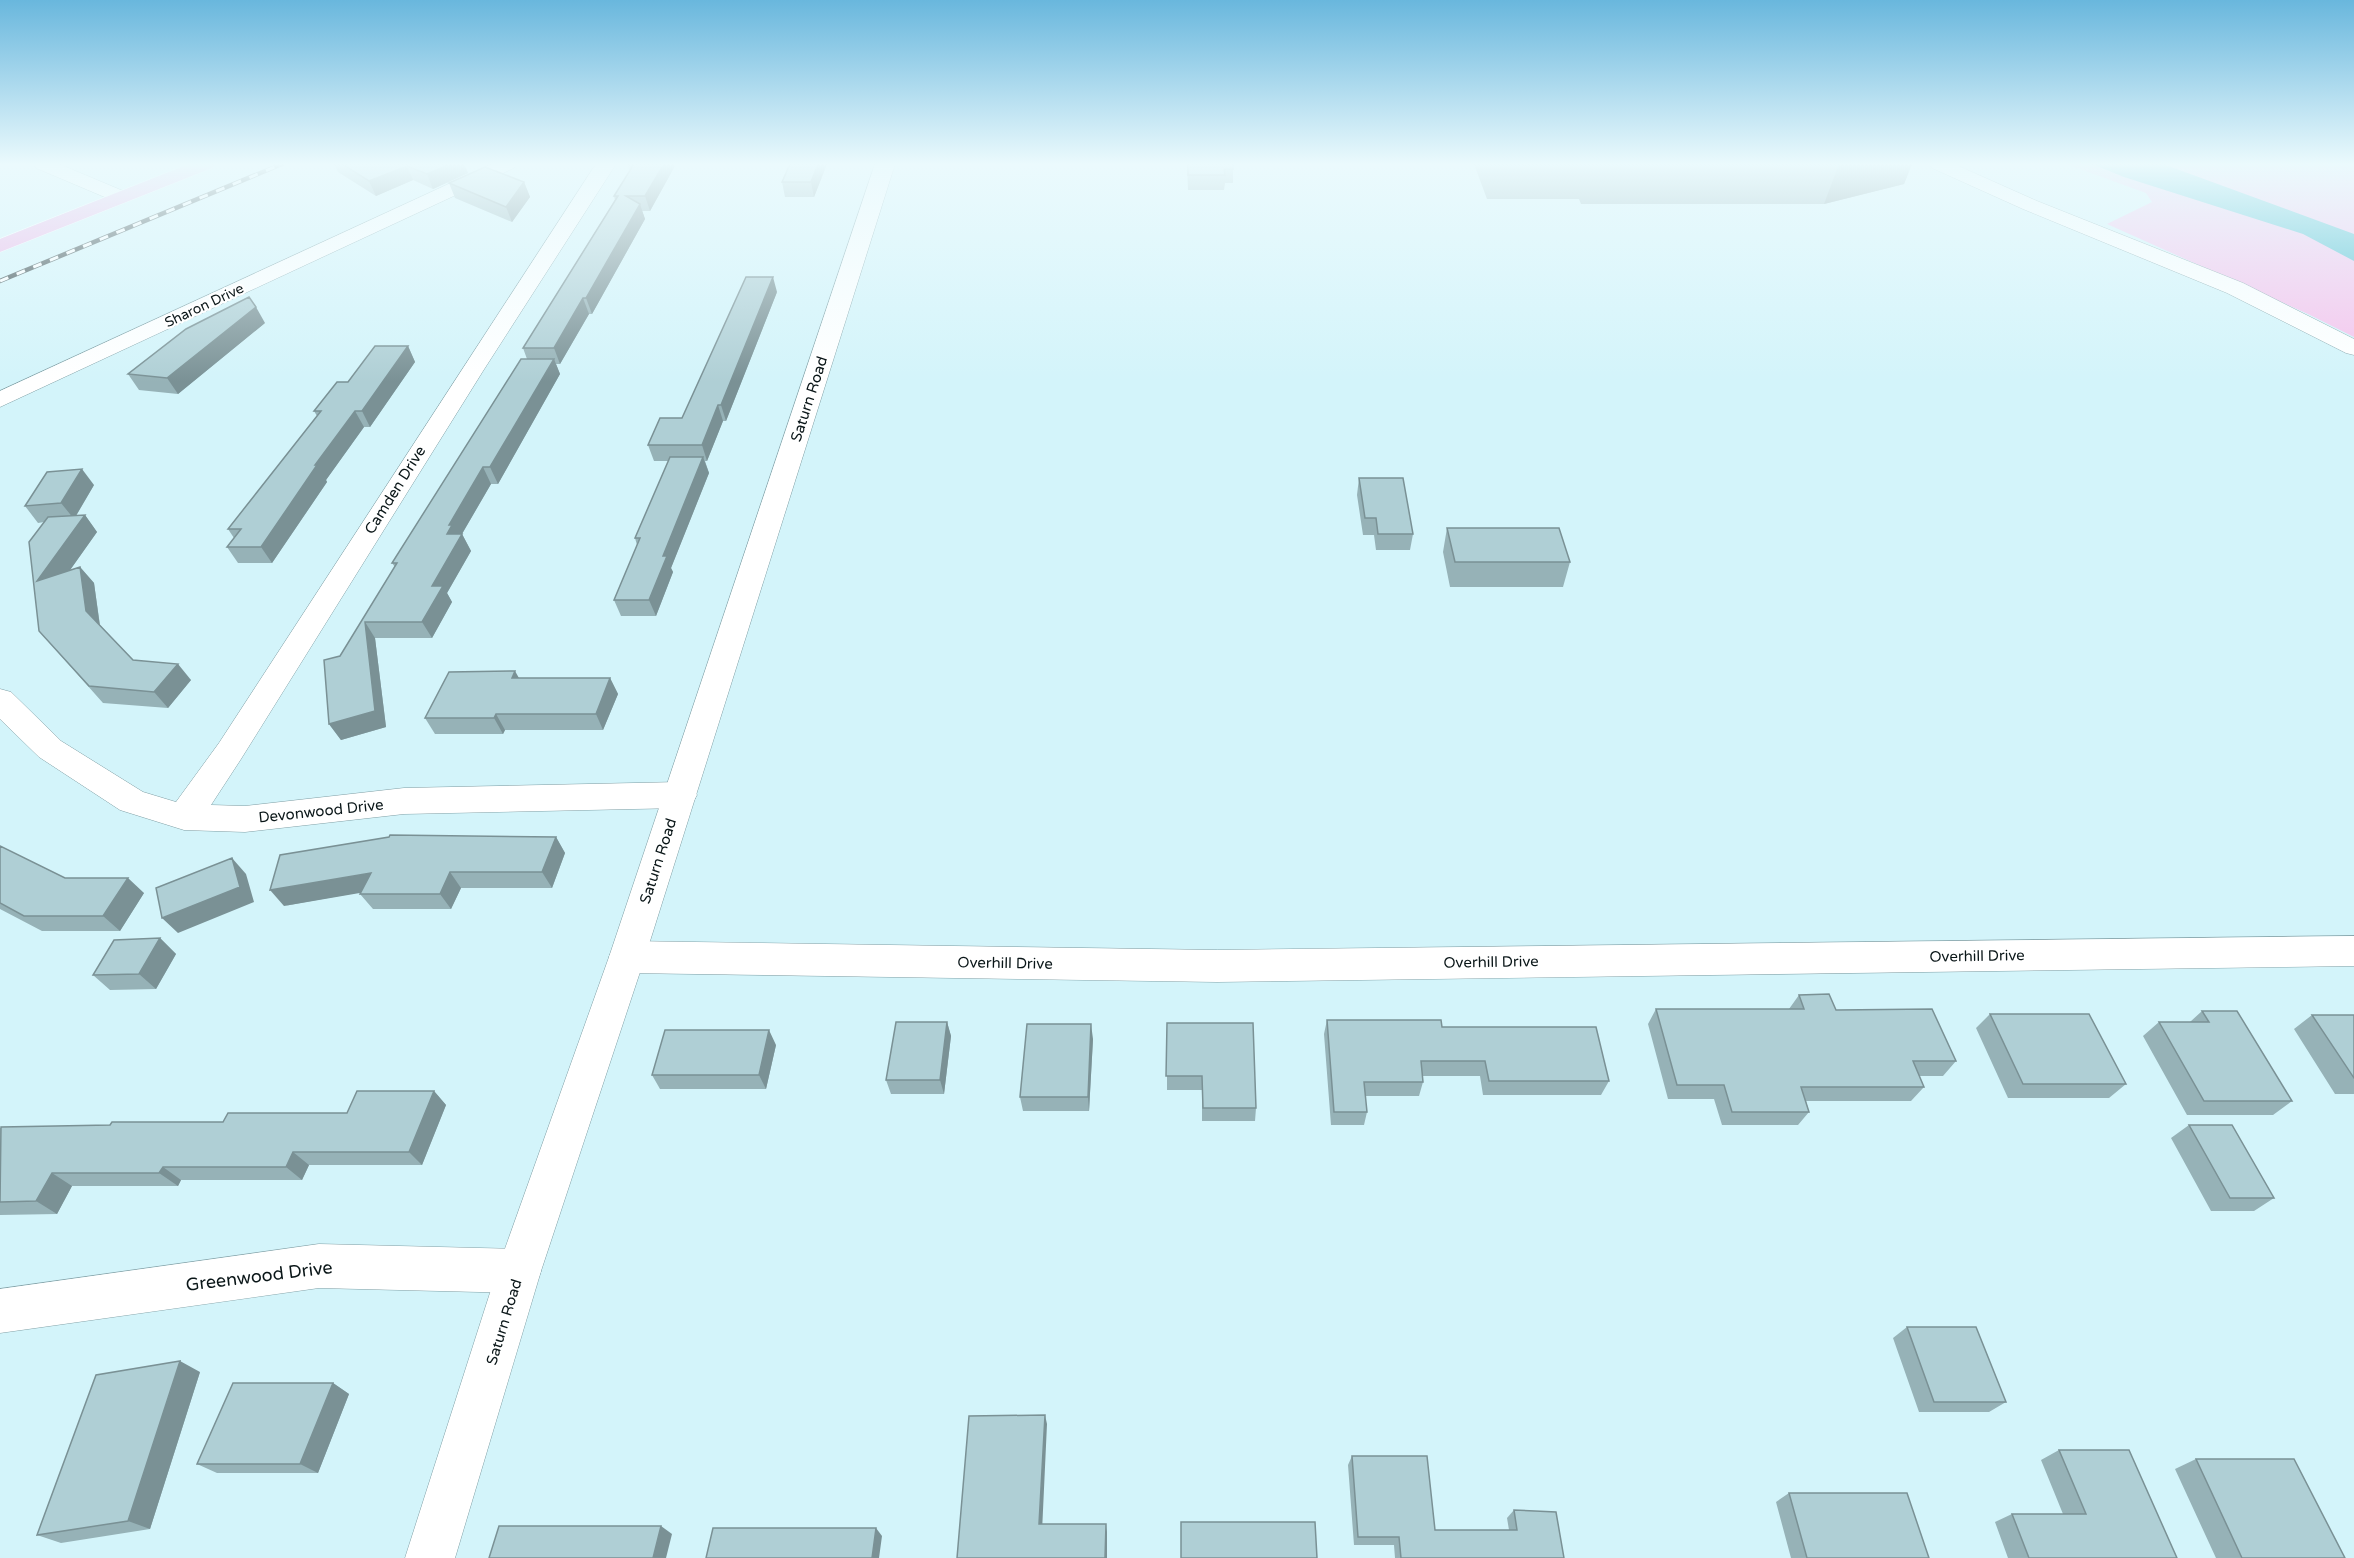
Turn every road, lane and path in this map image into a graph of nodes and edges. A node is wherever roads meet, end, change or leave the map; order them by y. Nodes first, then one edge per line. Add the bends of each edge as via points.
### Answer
1 (23, 237) edge
2 (351, 237) edge
3 (559, 237) edge
4 (861, 237) edge
5 (2108, 237) edge
6 (0, 246) edge
7 (2354, 348) edge
8 (0, 400) edge
9 (0, 700) edge
10 (680, 795) junction
11 (184, 817) junction
12 (2354, 951) edge
13 (627, 957) junction
14 (519, 1271) junction
15 (0, 1311) edge
16 (430, 1558) edge

1 - 6 main road
2 - 8 street, Sharon Drive
3 - 11 street, Camden Drive
4 - 10 street, Saturn Road
5 - 7 street via 2235,288
9 - 11 street, Devonwood Drive via 59,755 132,801
10 - 11 street, Devonwood Drive via 404,801 245,819
10 - 13 street, Saturn Road
12 - 13 street, Overhill Drive via 1217,966
13 - 14 street, Saturn Road
14 - 15 street, Greenwood Drive via 319,1266
14 - 16 street, Saturn Road

